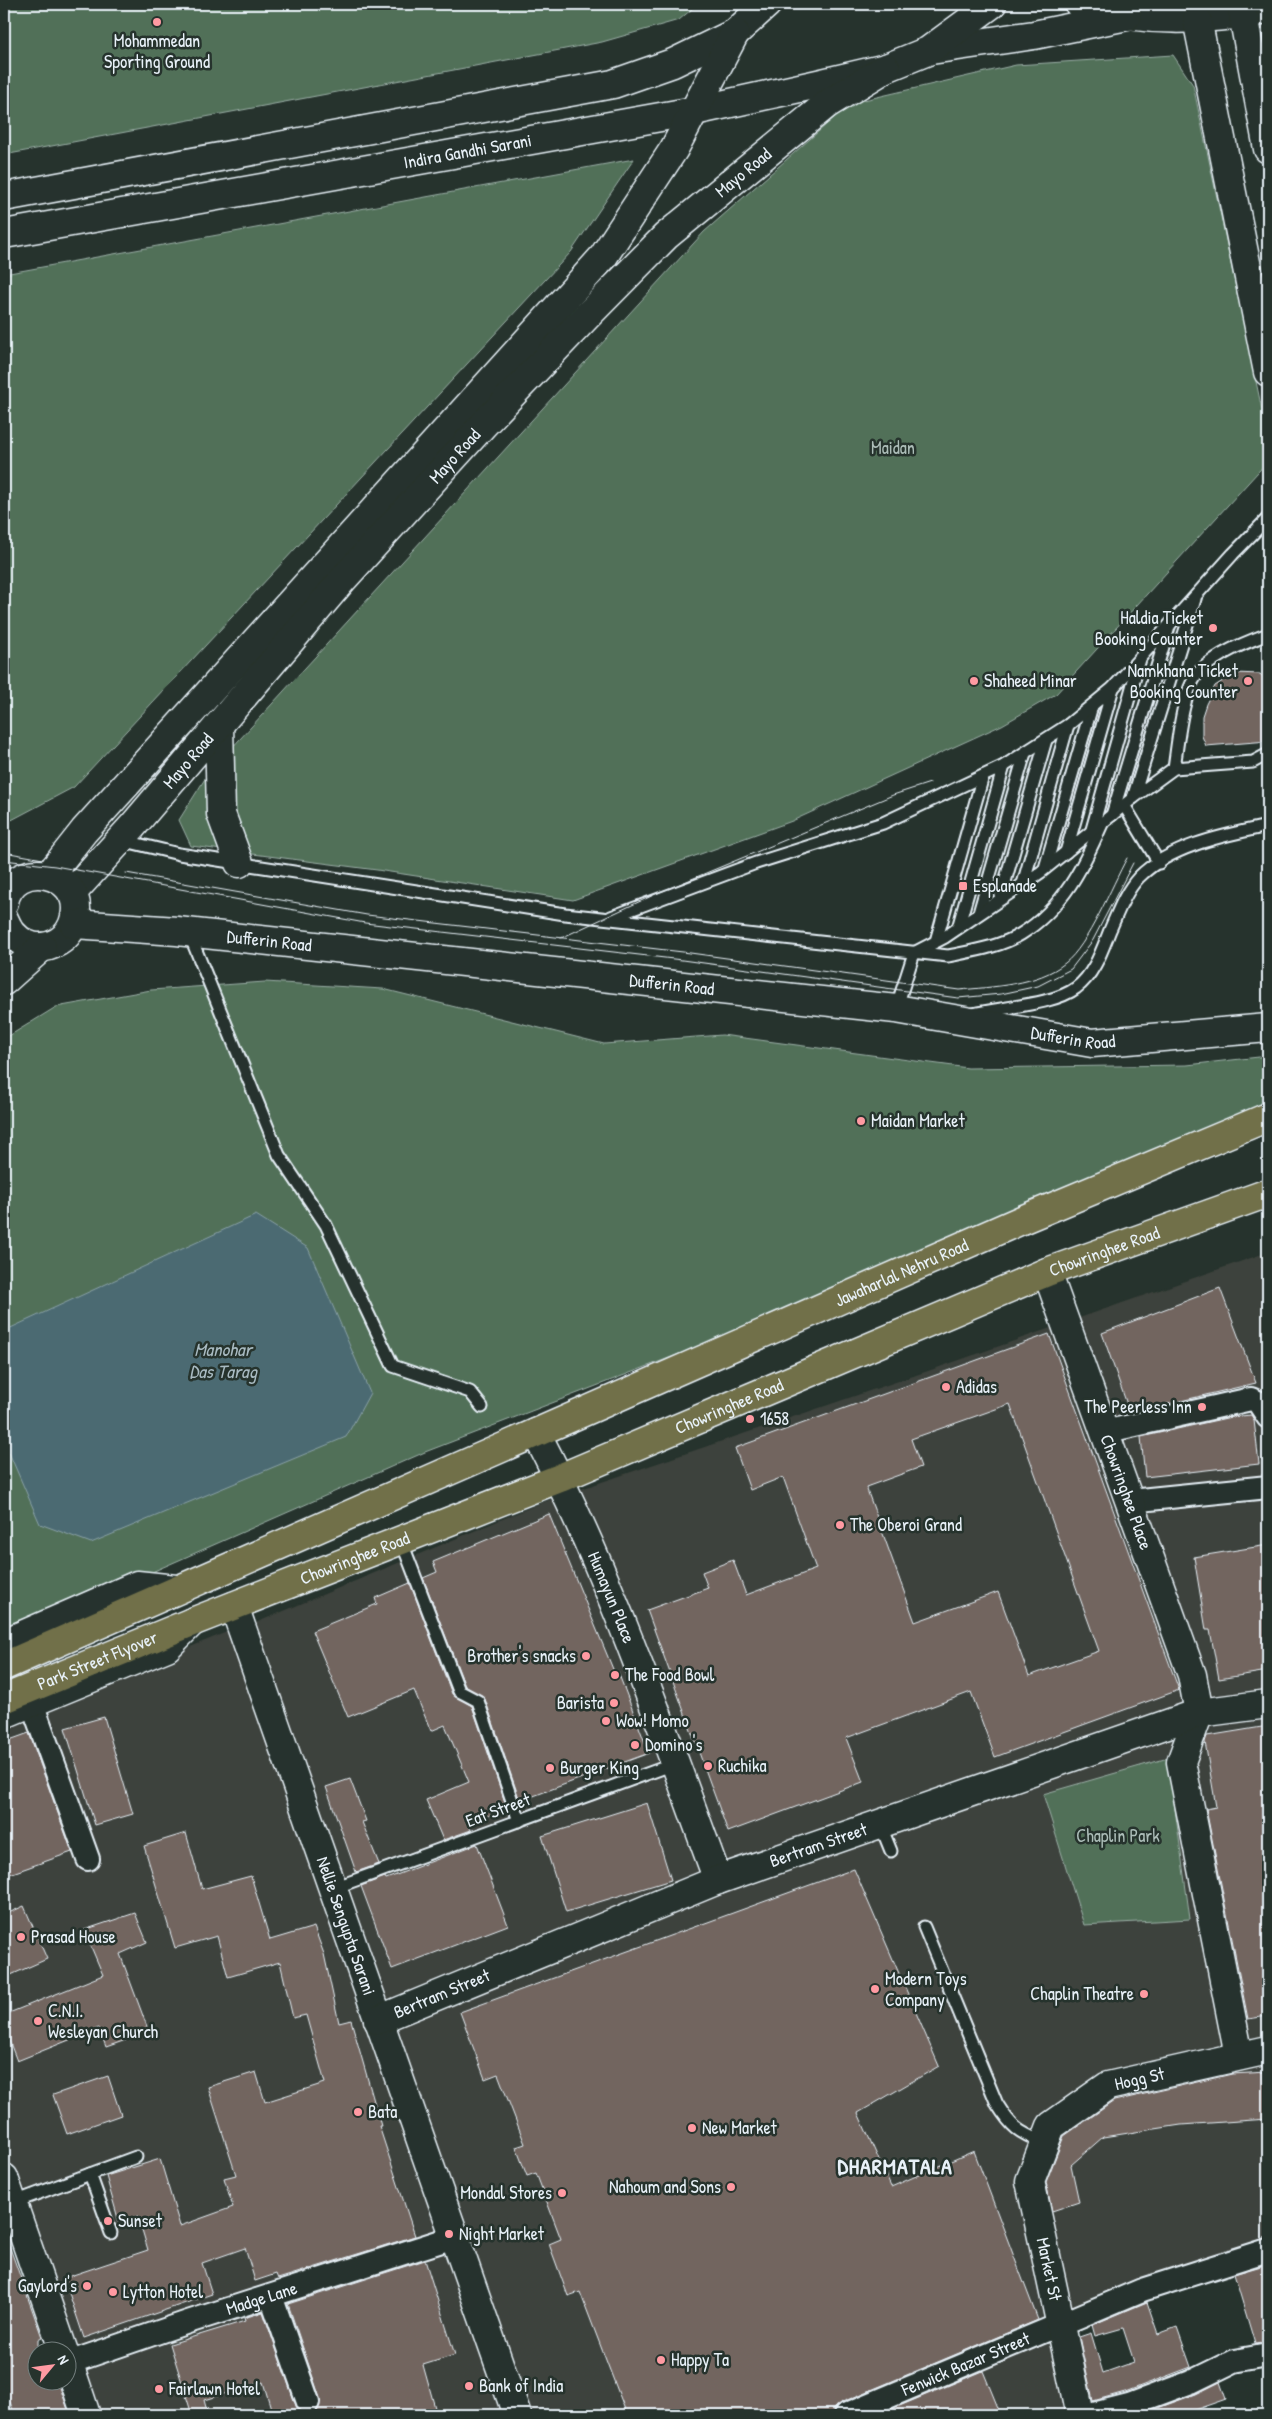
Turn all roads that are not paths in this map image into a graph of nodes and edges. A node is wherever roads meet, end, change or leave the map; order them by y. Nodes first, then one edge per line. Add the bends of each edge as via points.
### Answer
1 (767, 4) edge
2 (992, 4) edge
3 (1079, 4) edge
4 (1251, 9) edge
5 (1127, 16) junction
6 (1197, 19) junction
7 (735, 33) junction
8 (928, 51) junction
9 (886, 68) junction
10 (694, 111) junction
11 (1268, 149) edge
12 (4, 197) edge
13 (4, 234) edge
14 (1268, 372) edge
15 (1268, 518) edge
16 (1196, 595) junction
17 (1170, 623) junction
18 (1268, 634) edge
19 (1142, 655) junction
20 (1113, 688) junction
21 (1092, 706) junction
22 (219, 725) junction
23 (1068, 725) junction
24 (1046, 740) junction
25 (1025, 753) junction
26 (1268, 754) edge
27 (1004, 766) junction
28 (1174, 768) junction
29 (984, 776) junction
30 (1128, 801) junction
31 (1112, 815) junction
32 (1102, 824) junction
33 (1268, 826) edge
34 (1091, 833) junction
35 (122, 840) junction
36 (1066, 852) junction
37 (239, 863) junction
38 (1158, 863) junction
39 (1045, 868) junction
40 (50, 874) junction
41 (1023, 884) junction
42 (72, 892) junction
43 (1000, 899) junction
44 (4, 904) edge
45 (979, 913) junction
46 (607, 919) junction
47 (74, 924) junction
48 (958, 928) junction
49 (189, 932) junction
50 (936, 941) junction
51 (42, 947) junction
52 (914, 953) junction
53 (4, 981) edge
54 (896, 1008) junction
55 (955, 1019) junction
56 (1268, 1028) edge
57 (1268, 1117) edge
58 (1268, 1193) edge
59 (1047, 1272) junction
60 (482, 1407) dead end
61 (1268, 1417) edge
62 (1104, 1432) junction
63 (536, 1433) junction
64 (560, 1478) junction
65 (1268, 1487) edge
66 (1130, 1501) junction
67 (401, 1540) junction
68 (176, 1589) junction
69 (234, 1606) junction
70 (192, 1622) junction
71 (4, 1643) edge
72 (4, 1666) edge
73 (4, 1699) edge
74 (32, 1703) junction
75 (1268, 1704) edge
76 (1198, 1713) junction
77 (4, 1714) edge
78 (674, 1764) junction
79 (519, 1821) junction
80 (880, 1824) junction
81 (891, 1851) dead end
82 (88, 1859) dead end
83 (718, 1880) junction
84 (334, 1888) junction
85 (924, 1927) dead end
86 (378, 2020) junction
87 (1268, 2050) edge
88 (1239, 2056) junction
89 (1048, 2134) junction
90 (136, 2157) dead end
91 (90, 2174) junction
92 (8, 2190) edge
93 (111, 2232) dead end
94 (454, 2237) junction
95 (1268, 2250) edge
96 (270, 2296) junction
97 (1061, 2325) junction
98 (61, 2342) edge
99 (1268, 2355) edge
100 (78, 2356) edge
101 (78, 2391) edge
102 (308, 2402) dead end
103 (86, 2415) edge
104 (517, 2415) edge
105 (845, 2415) edge
106 (1080, 2415) edge
107 (1090, 2415) edge

1 - 7 main road
2 - 8 main road
3 - 5 main road
4 - 6 main road
4 - 11 main road
5 - 6 main road
5 - 8 main road via 1034,36
6 - 14 main road
7 - 10 main road, Mayo Road
7 - 12 main road via 673,63 613,84
8 - 9 main road, Indira Gandhi Sarani
9 - 10 main road, Indira Gandhi Sarani
9 - 22 main road, Mayo Road via 827,104 666,236 477,432 344,578
10 - 13 main road, Indira Gandhi Sarani
10 - 40 main road, Mayo Road via 674,149 603,257 84,831
15 - 16 lane
16 - 17 lane
16 - 30 lane
17 - 19 lane
17 - 31 lane
18 - 28 lane via 1234,647 1199,671 1184,702
19 - 20 lane
19 - 34 lane
20 - 21 lane
20 - 36 lane
21 - 23 lane
21 - 39 lane
22 - 35 main road, Mayo Road
22 - 37 main road via 221,814
23 - 24 lane
23 - 41 lane
24 - 25 lane
24 - 43 lane
25 - 27 lane
25 - 45 lane
26 - 28 lane via 1253,762
27 - 29 lane
27 - 48 lane
28 - 30 lane
29 - 46 lane via 883,823 756,863
29 - 50 lane
30 - 31 lane
30 - 38 lane
31 - 32 lane
32 - 34 lane
32 - 52 lane via 1082,869 1059,902 1021,934 983,950 948,956
33 - 38 lane via 1212,839
34 - 36 lane
35 - 37 lane via 179,854
35 - 42 main road, Mayo Road
36 - 39 lane
37 - 46 lane
38 - 55 lane via 1140,876 1127,893 1096,962 1085,981 1075,989 1048,1000 1001,1007
39 - 41 lane
40 - 42 main road
40 - 44 main road via 26,876 10,888
41 - 43 lane
42 - 47 main road via 76,913
43 - 45 lane
44 - 51 main road via 13,936 22,943
45 - 48 lane
46 - 52 lane
47 - 49 main road, Dufferin Road
47 - 51 main road via 62,940
48 - 50 lane
49 - 54 main road, Dufferin Road
49 - 60 lane via 279,1155 326,1225 393,1366 470,1392
50 - 52 lane
51 - 53 main road
52 - 54 lane
54 - 55 main road, Dufferin Road
55 - 56 main road, Dufferin Road via 1092,1042
57 - 63 main road, Jawaharlal Nehru Road via 1024,1219
58 - 59 main road, Chowringhee Road
59 - 62 main road, Chowringhee Place
59 - 64 main road, Chowringhee Road
61 - 62 street via 1258,1402 1251,1399
62 - 66 main road, Chowringhee Place
63 - 64 main road, Humayun Place
63 - 68 main road
64 - 67 main road, Chowringhee Road
64 - 78 main road, Humayun Place via 605,1578
65 - 66 street
66 - 76 main road, Chowringhee Place via 1192,1675
67 - 69 main road, Chowringhee Road
67 - 79 lane via 459,1691 478,1701
68 - 71 main road via 137,1585
68 - 72 main road, Park Street Flyover
69 - 70 main road, Chowringhee Road
69 - 84 main road, Nellie Sengupta Sarani
70 - 73 main road, Park Street Flyover
70 - 74 main road via 167,1647
74 - 77 main road
74 - 82 street
75 - 76 main road, Bertram Street
76 - 80 main road, Bertram Street
76 - 88 main road via 1181,1762
78 - 79 lane, Eat Street
78 - 83 main road, Humayun Place
79 - 84 lane, Eat Street
80 - 81 lane
80 - 83 main road, Bertram Street
83 - 86 main road, Bertram Street
84 - 86 main road, Nellie Sengupta Sarani
85 - 89 lane via 997,2104 1009,2124 1022,2134
86 - 94 main road, Nellie Sengupta Sarani
87 - 88 main road, Hogg St
88 - 89 main road, Hogg St via 1108,2086
89 - 97 main road, Market St via 1030,2181
90 - 91 lane
91 - 92 lane
91 - 93 lane
92 - 98 main road
94 - 96 street, Madge Lane
94 - 104 main road, Nellie Sengupta Sarani
95 - 97 street, Fenwick Bazar Street via 1142,2290
96 - 100 street, Madge Lane
96 - 102 street
97 - 105 street, Fenwick Bazar Street
97 - 106 main road, Market St
99 - 107 street via 1234,2361 1129,2405
101 - 103 main road

